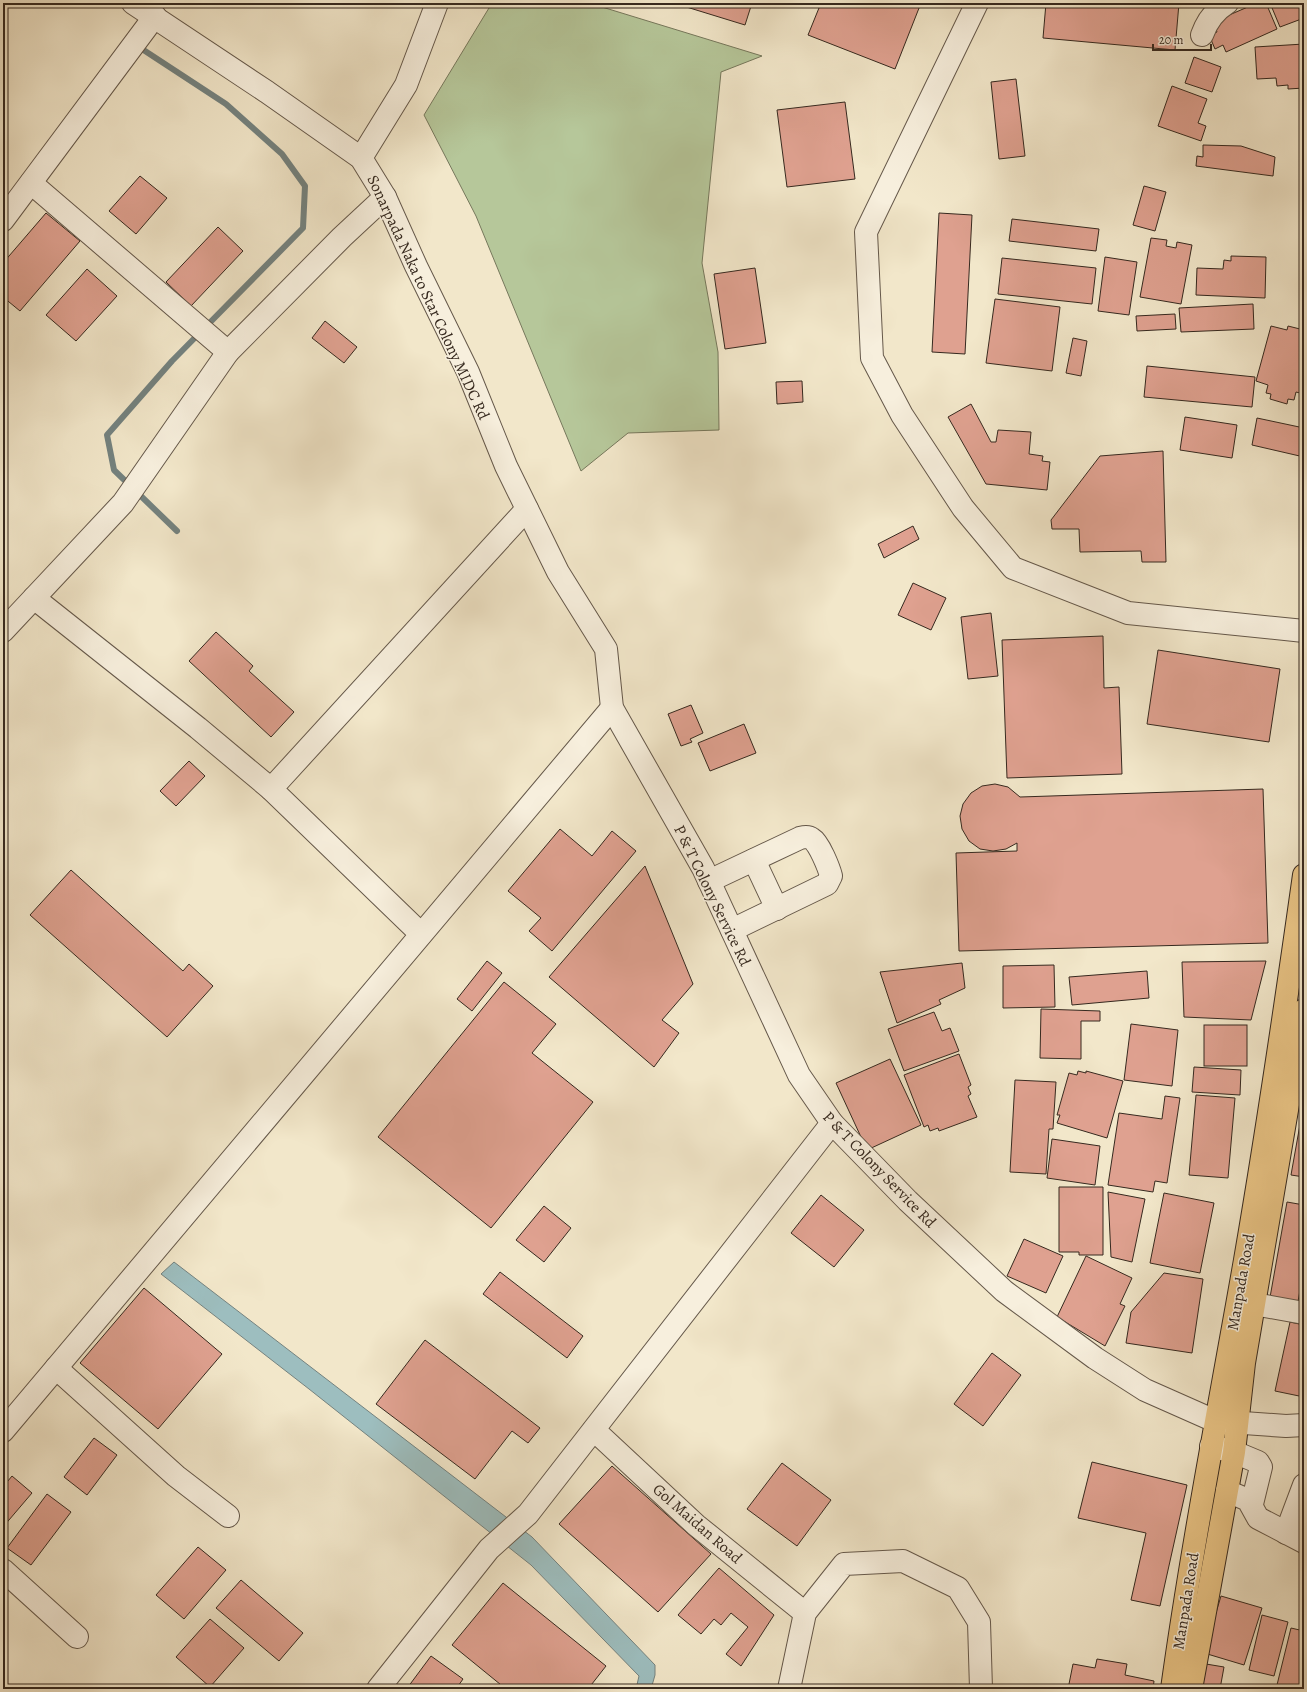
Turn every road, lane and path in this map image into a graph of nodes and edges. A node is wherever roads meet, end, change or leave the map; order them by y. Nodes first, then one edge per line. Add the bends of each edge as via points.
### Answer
1 (133, 3) edge
2 (437, 3) edge
3 (977, 3) edge
4 (1227, 3) edge
5 (155, 16) junction
6 (1202, 35) dead end
7 (361, 158) junction
8 (31, 183) junction
9 (385, 197) junction
10 (3, 220) edge
11 (228, 352) junction
12 (527, 508) junction
13 (34, 598) junction
14 (3, 631) edge
15 (1304, 631) edge
16 (612, 708) junction
17 (271, 788) junction
18 (754, 860) junction
19 (1304, 874) edge
20 (709, 881) junction
21 (777, 909) junction
22 (732, 930) junction
23 (422, 934) junction
24 (1299, 948) edge
25 (1304, 1010) edge
26 (1283, 1083) junction
27 (832, 1123) junction
28 (1253, 1260) junction
29 (1254, 1304) junction
30 (1304, 1313) edge
31 (56, 1368) junction
32 (1216, 1421) junction
33 (1238, 1421) junction
34 (1304, 1425) edge
35 (594, 1430) junction
36 (3, 1431) edge
37 (1211, 1446) junction
38 (1234, 1452) junction
39 (1304, 1485) edge
40 (1227, 1491) junction
41 (1252, 1504) junction
42 (228, 1516) dead end
43 (1295, 1537) edge
44 (3, 1570) edge
45 (1188, 1581) junction
46 (1211, 1585) junction
47 (805, 1613) junction
48 (77, 1637) dead end
49 (378, 1689) edge
50 (788, 1689) edge
51 (981, 1689) edge
52 (1172, 1689) edge
53 (1191, 1689) edge

1 - 5 street, Sonarpada Naka to Star Colony MIDC Rd
2 - 7 street via 406,85
3 - 15 street via 866,232 872,358 902,415 963,508 1013,568 1128,613
4 - 6 street via 1207,22
5 - 7 street, Sonarpada Naka to Star Colony MIDC Rd
5 - 8 street
7 - 9 street, Sonarpada Naka to Star Colony MIDC Rd
8 - 10 street
8 - 11 street
9 - 11 street
9 - 12 street, Sonarpada Naka to Star Colony MIDC Rd via 468,372 506,466
11 - 13 street via 133,488
12 - 16 street, Sonarpada Naka to Star Colony MIDC Rd via 558,572 606,649
12 - 17 street
13 - 14 street
13 - 17 street
16 - 20 street, P & T Colony Service Rd
16 - 23 street
17 - 23 street
18 - 20 street
18 - 21 street
18 - 21 street via 808,836 814,839 829,868 831,876 827,884
19 - 24 main road, Manpada Road
20 - 22 street, P & T Colony Service Rd
21 - 22 street
22 - 27 street, P & T Colony Service Rd via 799,1075
23 - 31 street
24 - 26 main road, Manpada Road
25 - 26 main road, Manpada Road
26 - 28 main road, Manpada Road
27 - 32 street, P & T Colony Service Rd via 908,1201 1004,1291 1095,1358 1145,1390
27 - 35 street
28 - 29 main road, Manpada Road
28 - 32 main road, Manpada Road
29 - 30 street
29 - 33 main road, Manpada Road
31 - 36 street
31 - 42 street via 176,1476
32 - 33 street, P & T Colony Service Rd
32 - 37 main road, Manpada Road
33 - 34 street, P & T Colony Service Rd via 1286,1426
33 - 38 main road, Manpada Road
35 - 47 street, Gol Maidan Road via 696,1525
35 - 49 street via 528,1514 489,1549
37 - 38 street
37 - 45 main road, Manpada Road
38 - 40 main road, Manpada Road
38 - 41 street via 1260,1464
39 - 43 street
40 - 41 street
40 - 46 main road, Manpada Road
41 - 43 street via 1258,1518
44 - 48 street
45 - 46 main road
45 - 52 main road, Manpada Road
46 - 53 main road, Manpada Road
47 - 50 street
47 - 51 street via 844,1564 903,1561 958,1588 979,1622

